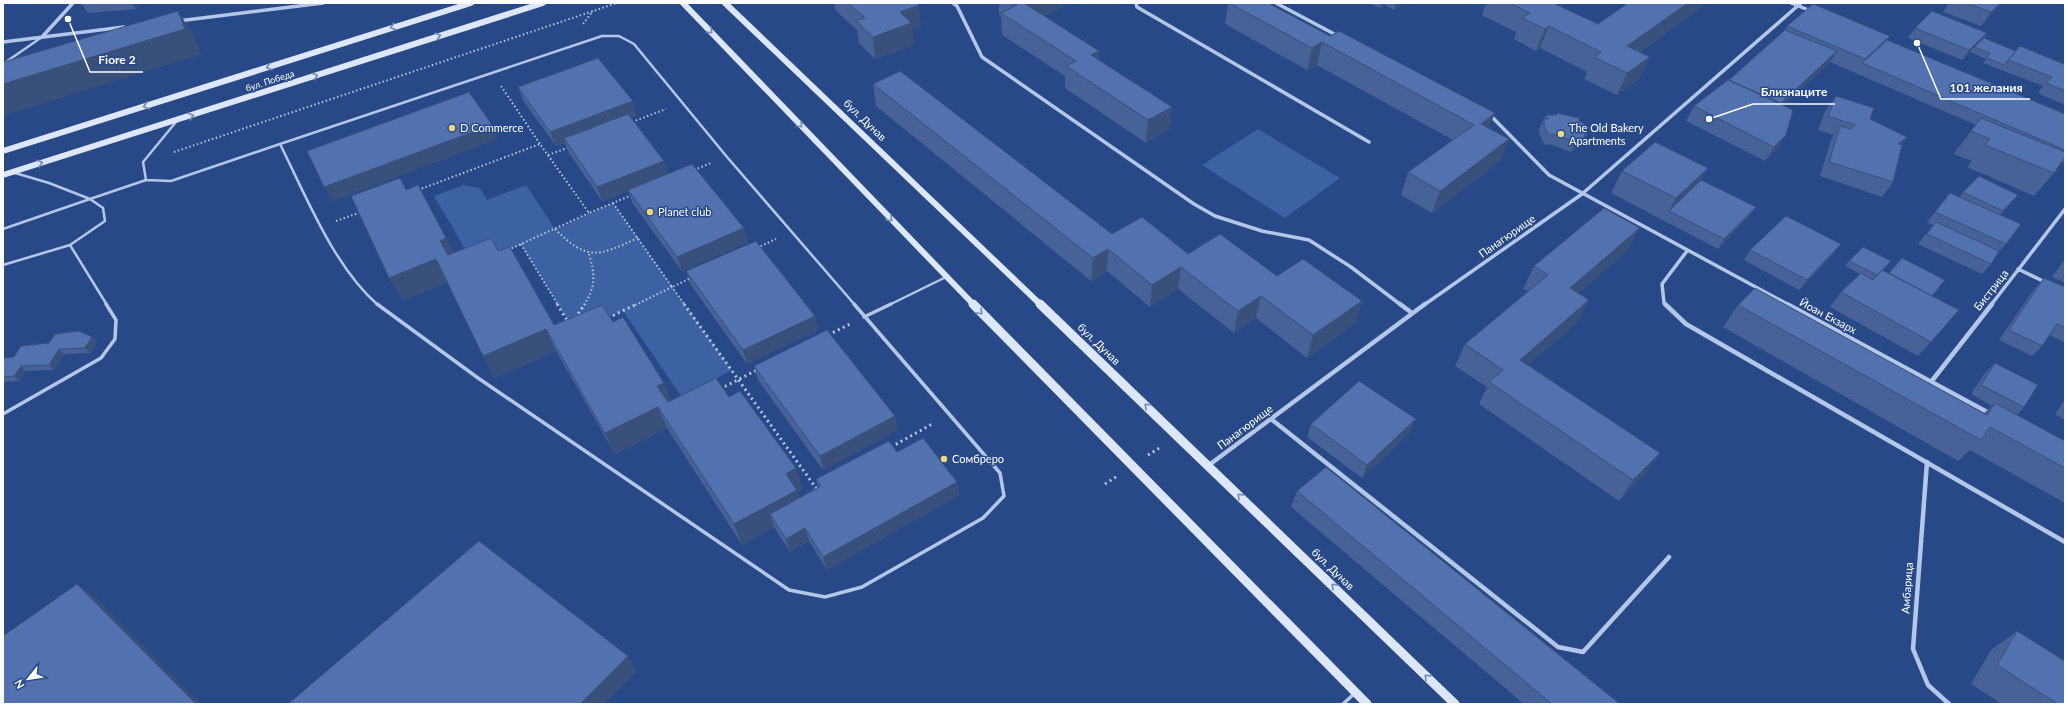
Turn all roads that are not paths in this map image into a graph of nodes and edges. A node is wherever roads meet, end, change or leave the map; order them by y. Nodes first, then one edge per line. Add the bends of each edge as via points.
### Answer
1 (73, 3) edge
2 (323, 3) edge
3 (471, 3) edge
4 (543, 3) edge
5 (683, 3) edge
6 (725, 3) edge
7 (953, 3) edge
8 (1136, 3) edge
9 (1276, 3) edge
10 (1791, 3) edge
11 (1800, 4) edge
12 (1812, 12) edge
13 (175, 21) edge
14 (128, 27) edge
15 (1340, 37) edge
16 (42, 38) junction
17 (3, 42) edge
18 (3, 64) edge
19 (1488, 113) edge
20 (176, 121) junction
21 (1369, 142) dead end
22 (280, 144) junction
23 (3, 151) edge
24 (12, 172) junction
25 (3, 175) edge
26 (146, 180) junction
27 (1582, 194) junction
28 (90, 199) junction
29 (2065, 209) edge
30 (3, 229) edge
31 (70, 245) junction
32 (1687, 251) junction
33 (3, 265) edge
34 (2018, 269) junction
35 (946, 277) junction
36 (2052, 285) edge
37 (1412, 313) junction
38 (864, 317) junction
39 (1931, 382) junction
40 (3, 414) edge
41 (1991, 415) edge
42 (1271, 419) junction
43 (1927, 462) junction
44 (1209, 466) junction
45 (2065, 542) edge
46 (1670, 557) dead end
47 (1356, 693) junction
48 (1343, 704) edge
49 (1367, 704) edge
50 (1455, 704) edge
51 (1949, 704) edge

1 - 16 street
2 - 13 street
3 -> 23 main road, бул. Победа
20 -> 4 main road, бул. Победа
5 -> 35 main road
44 -> 6 main road, бул. Дунав
7 - 37 street via 957,6 982,57 1194,204 1215,216 1262,231 1308,240
8 - 21 street via 1137,7
9 - 15 street
10 - 11 street
11 - 12 street
11 - 27 street, Панагюрище
14 - 16 street
16 - 17 street
16 - 18 lane
19 - 27 street, Йоан Екзарх via 1549,175
24 -> 20 main road, бул. Победа
20 - 26 lane via 143,162
22 - 26 lane via 171,181
22 - 38 lane via 602,36 619,36 634,44 726,157
22 - 38 lane via 321,227 357,284 377,304 478,378 789,590 825,597 862,587 983,518 1004,496 1000,473
24 - 25 main road, бул. Победа
24 - 28 lane
26 - 28 lane
27 - 32 street, Йоан Екзарх
27 - 37 street, Панагюрище
28 - 30 lane
28 - 31 lane via 103,208 104,221
29 - 34 street, Бистрица
31 - 33 lane
31 - 40 lane via 116,320 115,339 101,358
32 - 39 street, Йоан Екзарх
32 - 43 street via 1662,284 1664,303 1686,324
34 - 36 street
34 - 39 street, Бистрица
35 - 38 lane
35 -> 47 main road
37 - 42 street, Панагюрище
39 - 41 street, Йоан Екзарх
42 - 44 street, Панагюрище
42 - 46 street via 1558,647 1583,652
43 - 45 street
43 - 51 street, Амбарица via 1913,649 1928,685
50 -> 44 main road, бул. Дунав
47 - 48 lane
47 - 49 main road

